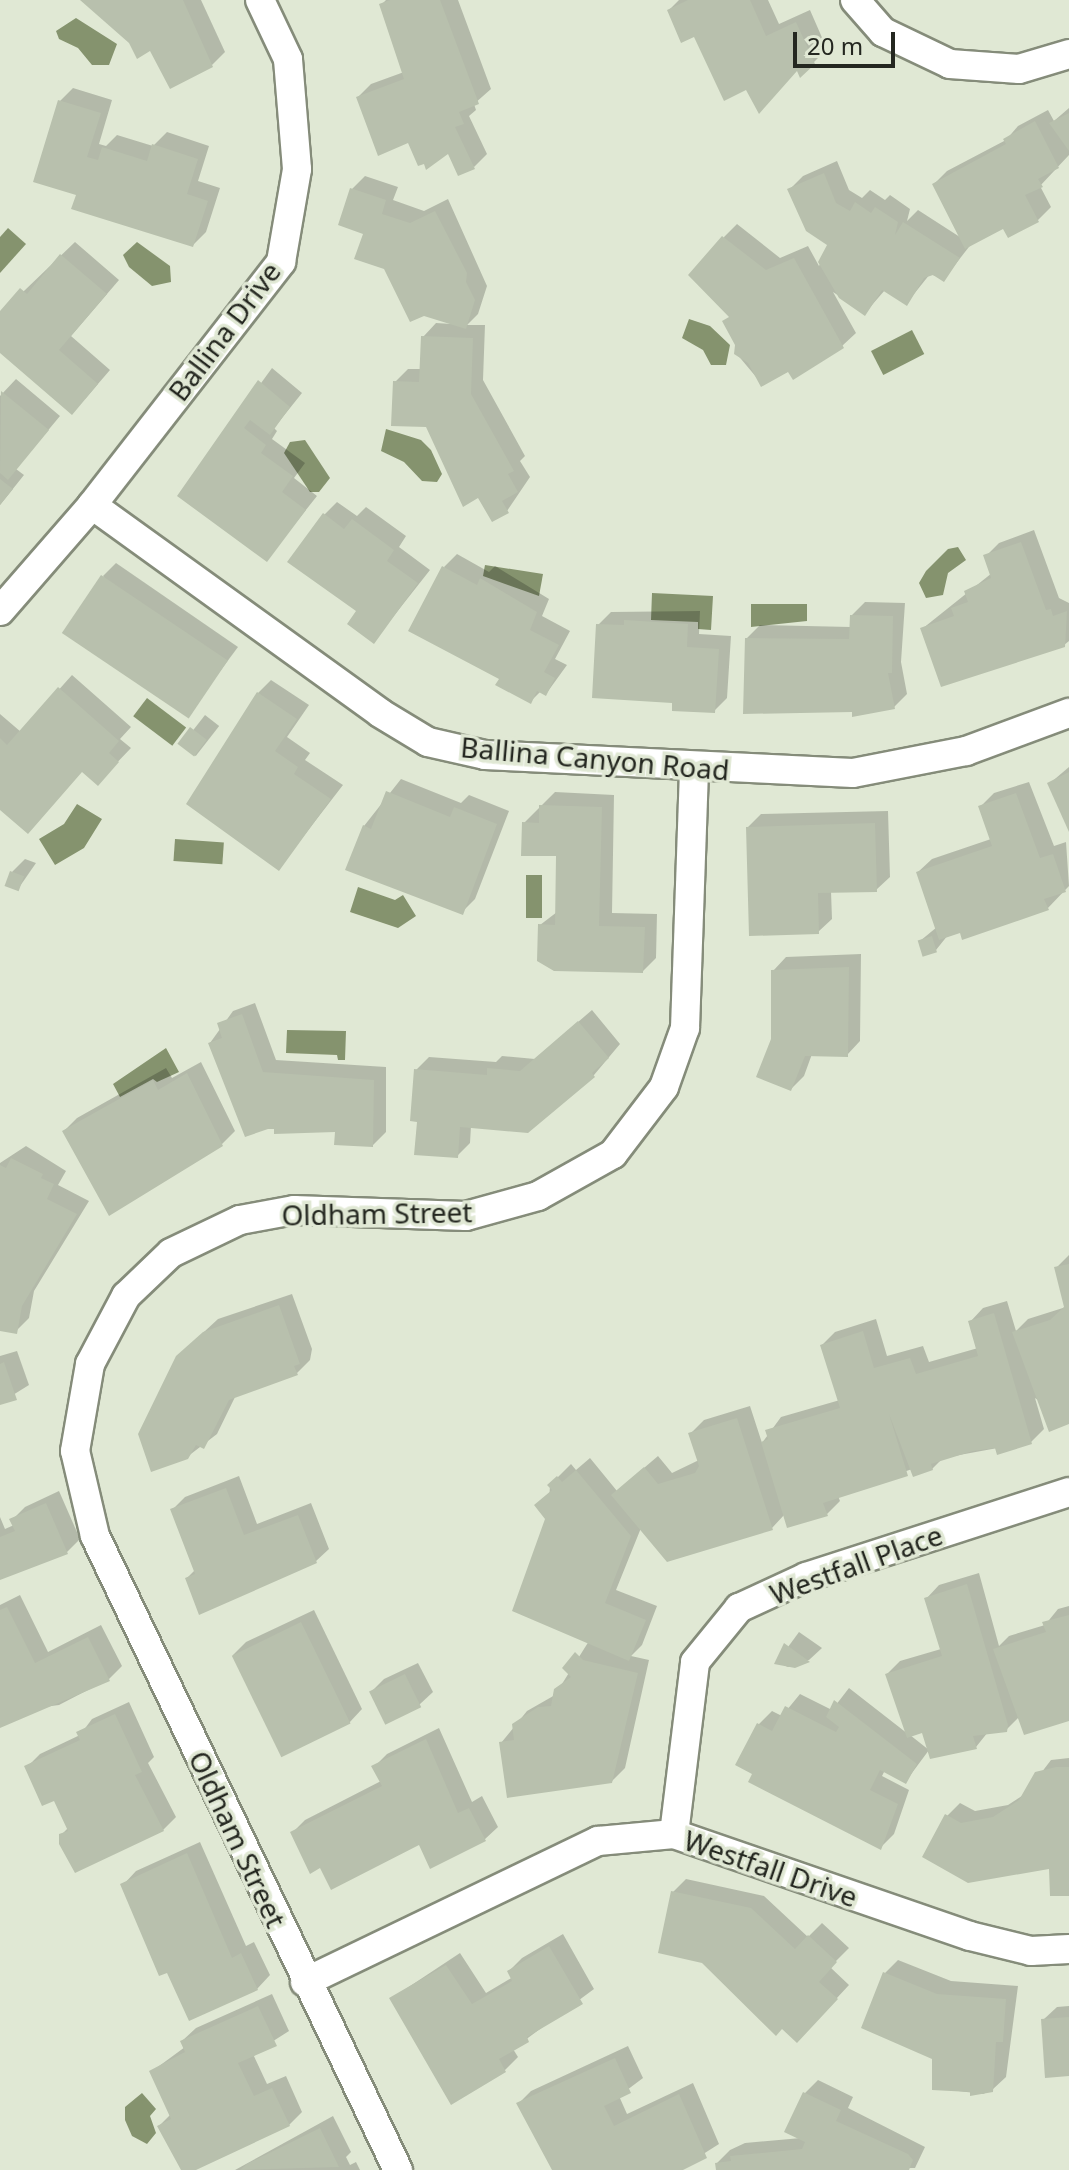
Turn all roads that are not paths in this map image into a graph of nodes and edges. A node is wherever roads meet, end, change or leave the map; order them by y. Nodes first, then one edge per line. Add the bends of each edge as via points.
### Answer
1 (260, 0) edge
2 (855, 0) edge
3 (1069, 54) edge
4 (92, 505) junction
5 (0, 611) edge
6 (1069, 713) edge
7 (694, 769) junction
8 (1069, 1492) edge
9 (674, 1834) junction
10 (1069, 1949) edge
11 (305, 1982) junction
12 (398, 2170) edge

1 - 4 street, Ballina Drive via 288,59 297,169 281,262
2 - 3 street via 883,32 950,64 1019,69
4 - 5 street, Ballina Drive
4 - 7 street, Ballina Canyon Road via 428,742 485,755
6 - 7 street, Ballina Canyon Road via 966,751 853,773
7 - 11 street, Oldham Street via 685,1028 664,1087 613,1154 538,1196 466,1216 294,1210 240,1220 171,1253 126,1296 92,1358 75,1451 95,1536
8 - 9 street, Westfall Place via 806,1577 739,1608 695,1662
9 - 10 street, Westfall Drive via 970,1936 1031,1951
9 - 11 street, Westfall Drive via 598,1841
11 - 12 street, Oldham Street

